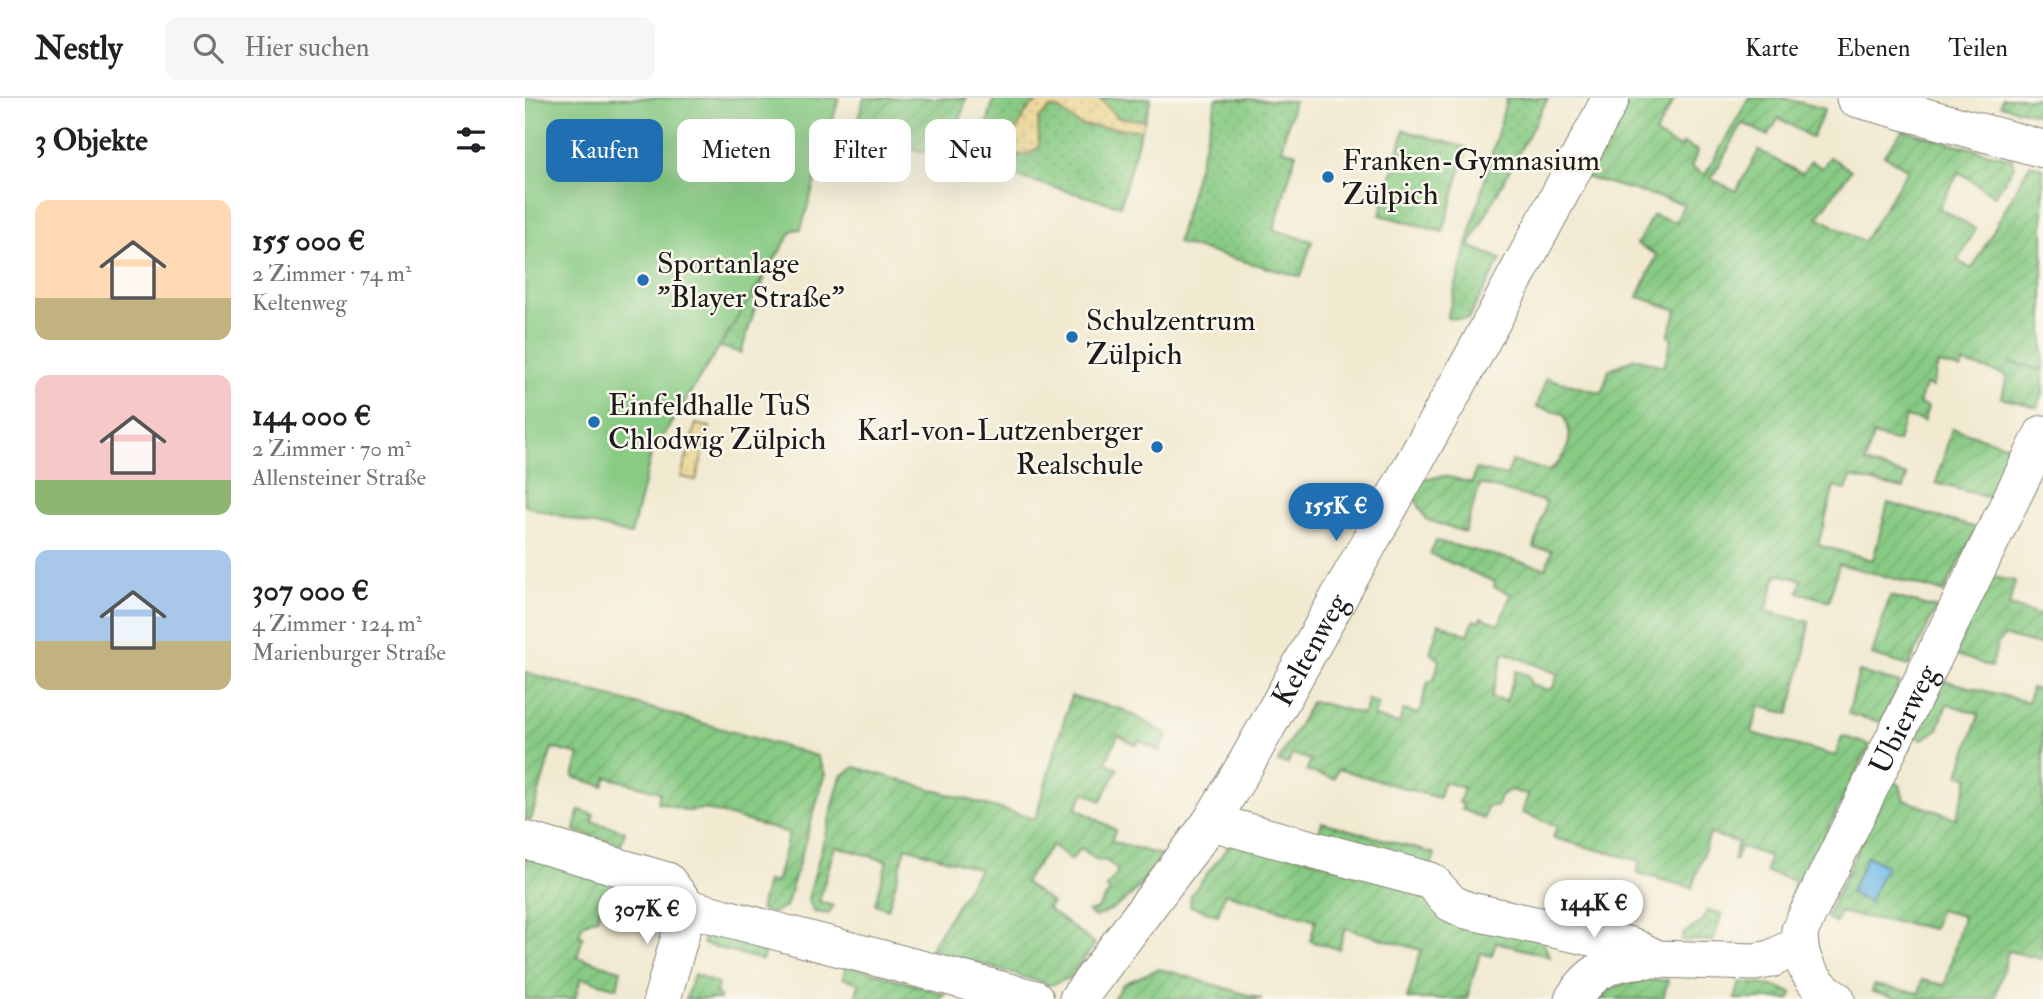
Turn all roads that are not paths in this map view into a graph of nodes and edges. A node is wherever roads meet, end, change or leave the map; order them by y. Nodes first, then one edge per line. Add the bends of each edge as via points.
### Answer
1 (1611, 98) edge
2 (1855, 98) edge
3 (2043, 149) edge
4 (2043, 434) edge
5 (1210, 822) junction
6 (525, 840) edge
7 (688, 908) junction
8 (1798, 945) junction
9 (1657, 958) junction
10 (662, 999) edge
11 (1035, 999) edge
12 (1078, 999) edge
13 (1573, 999) edge
14 (1836, 999) edge

1 - 5 street, Keltenweg via 1475,353
2 - 3 street
4 - 8 street, Ubierweg via 1804,921
5 - 9 street via 1431,881 1451,903 1466,910 1631,946
5 - 12 street, Keltenweg
6 - 7 street via 667,881
7 - 10 street
7 - 11 street
8 - 9 street via 1754,962
8 - 14 street via 1813,978
9 - 13 street via 1615,962 1597,970

